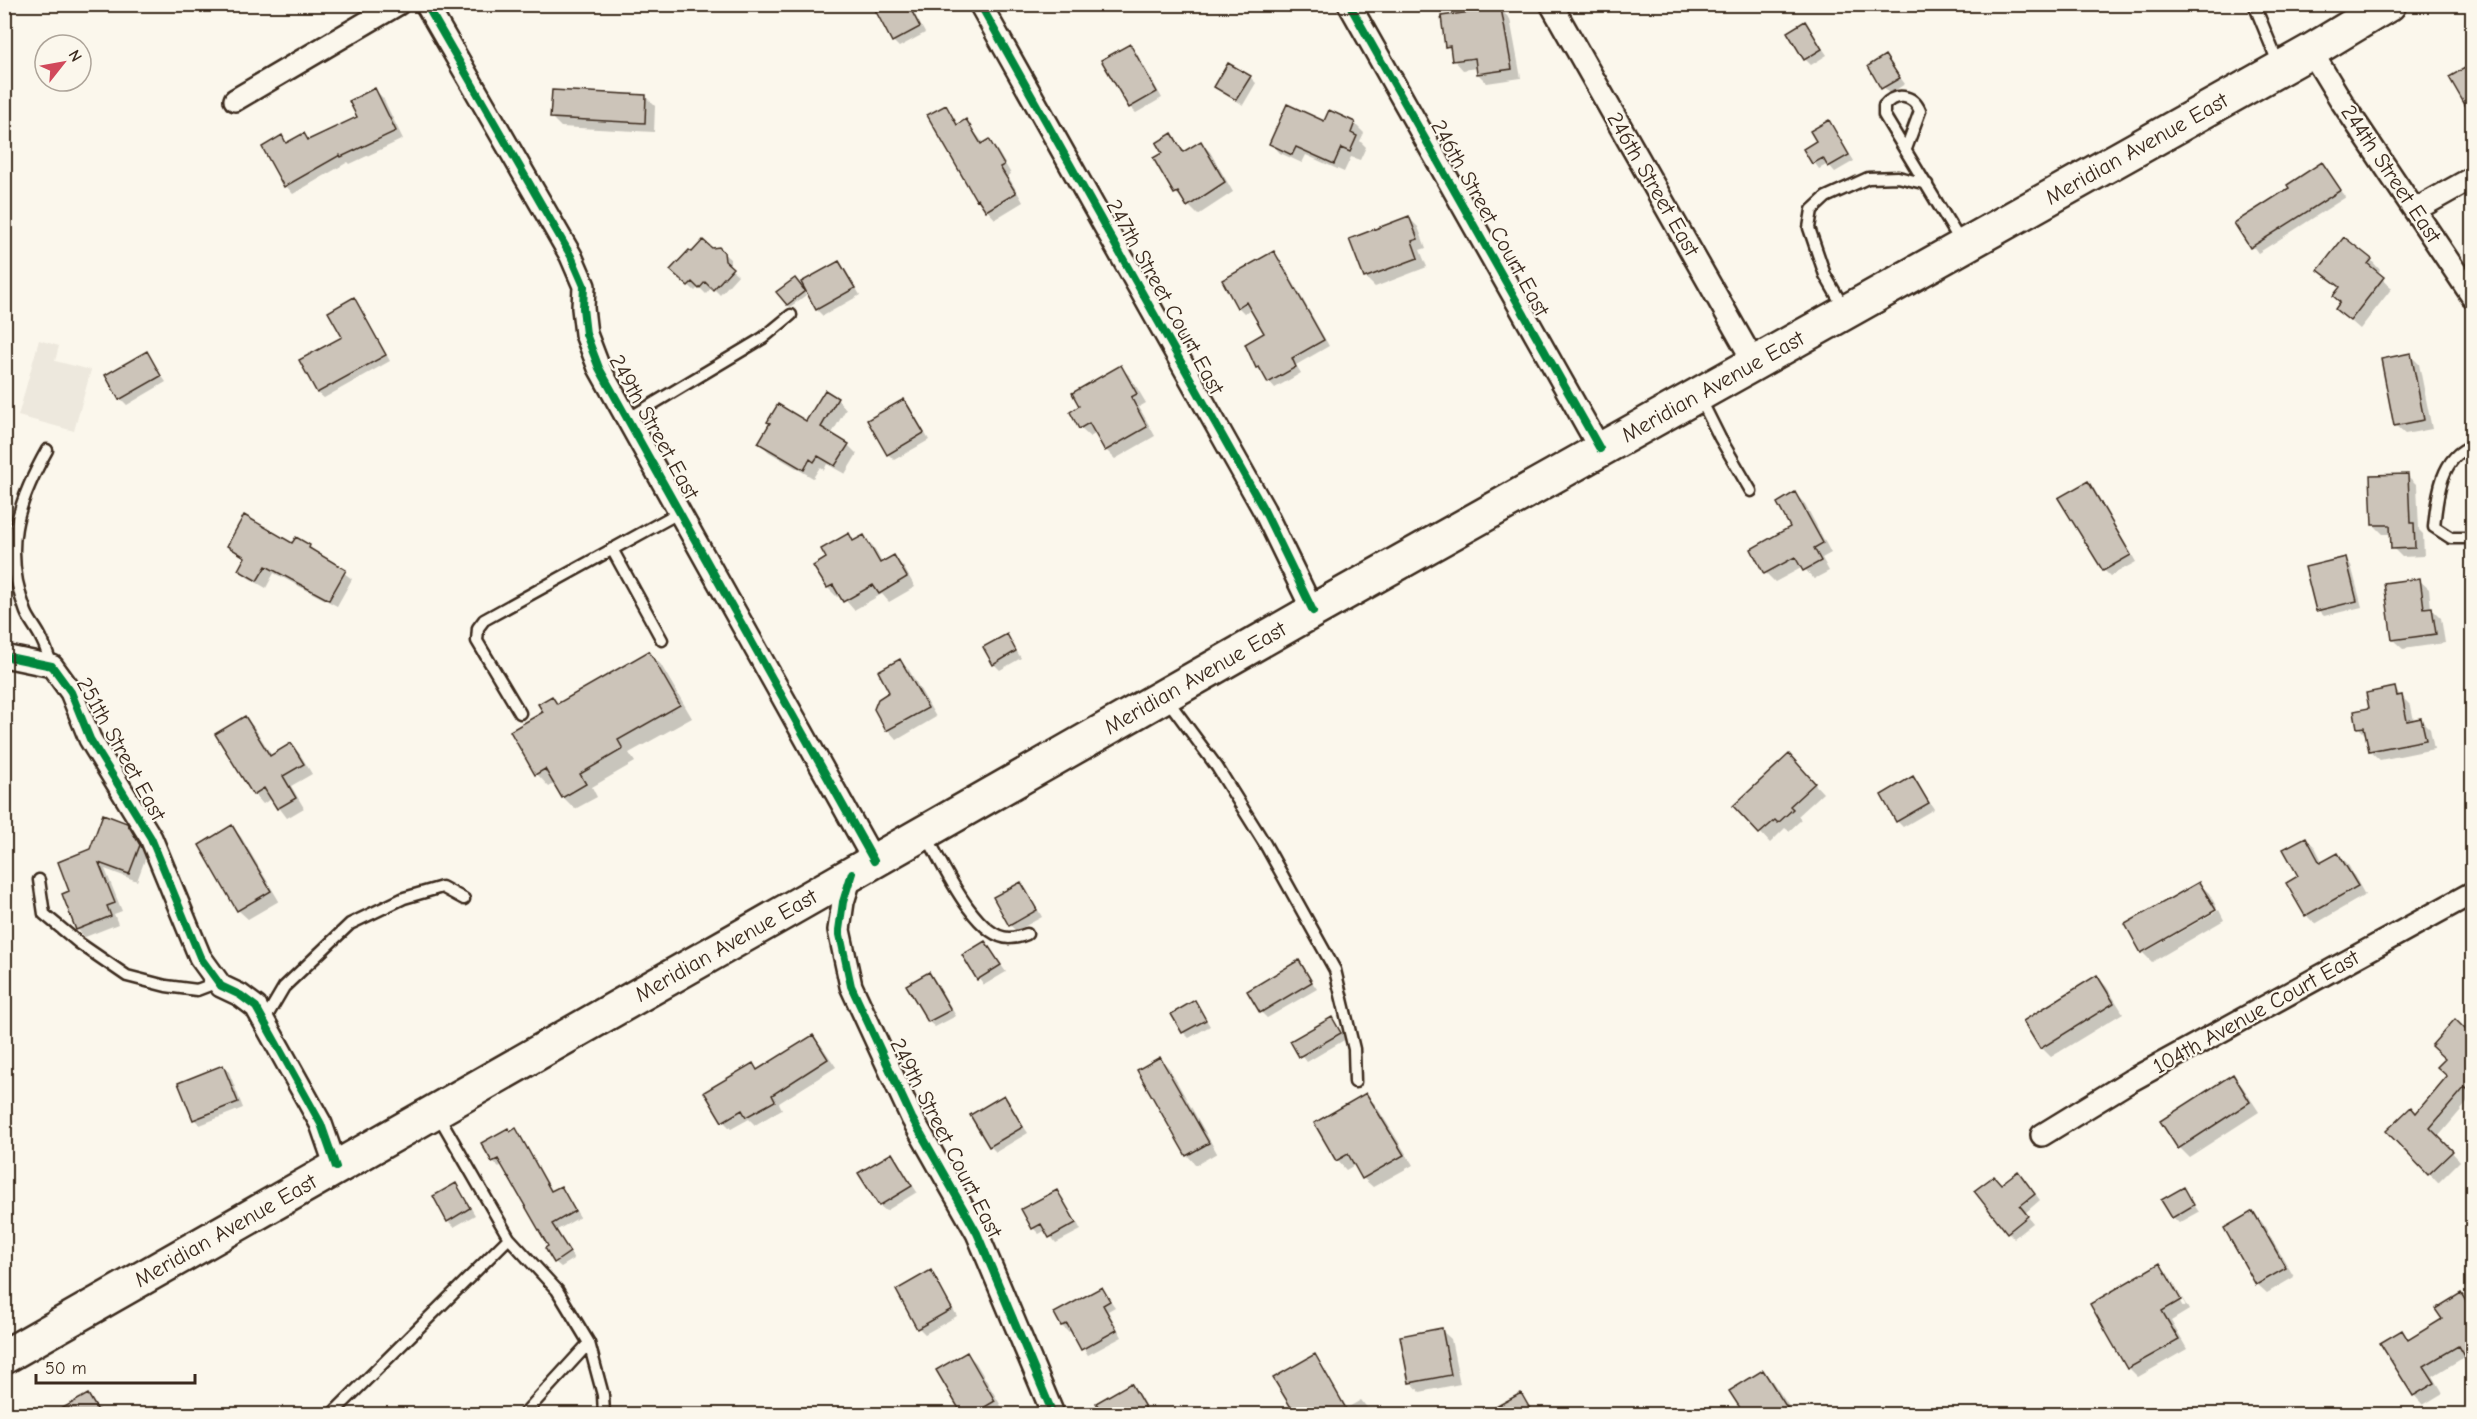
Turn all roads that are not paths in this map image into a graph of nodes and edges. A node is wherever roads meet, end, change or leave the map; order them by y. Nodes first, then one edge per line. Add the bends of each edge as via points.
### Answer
1 (398, 4) edge
2 (426, 4) edge
3 (980, 4) edge
4 (1349, 4) edge
5 (1551, 4) edge
6 (2253, 4) edge
7 (2389, 4) edge
8 (2311, 51) junction
9 (2281, 68) junction
10 (235, 100) dead end
11 (1906, 149) junction
12 (2472, 178) edge
13 (1927, 184) junction
14 (2415, 210) junction
15 (1964, 246) junction
16 (2472, 296) edge
17 (1847, 313) junction
18 (791, 315) dead end
19 (1755, 364) junction
20 (1698, 395) junction
21 (627, 420) junction
22 (2472, 446) edge
23 (1600, 449) junction
24 (47, 450) dead end
25 (1751, 491) dead end
26 (680, 512) junction
27 (2472, 538) edge
28 (612, 549) junction
29 (1313, 611) junction
30 (662, 640) dead end
31 (4, 656) edge
32 (52, 666) junction
33 (1164, 695) junction
34 (520, 713) dead end
35 (925, 832) junction
36 (863, 867) junction
37 (39, 880) dead end
38 (2472, 893) edge
39 (464, 899) dead end
40 (1028, 934) dead end
41 (218, 982) junction
42 (264, 1021) junction
43 (1355, 1082) dead end
44 (436, 1111) junction
45 (2042, 1135) dead end
46 (336, 1167) junction
47 (509, 1238) junction
48 (589, 1343) junction
49 (4, 1357) edge
50 (332, 1414) edge
51 (524, 1414) edge
52 (604, 1414) edge
53 (1053, 1414) edge

1 - 10 street
2 - 21 street, 249th Street East via 571,256 584,286 586,334
3 - 29 street, 247th Street Court East via 1264,510
4 - 23 street, 246th Street Court East
5 - 19 street, 246th Street East
6 - 9 lane
7 - 8 main road, Meridian Avenue East
8 - 9 main road, Meridian Avenue East
8 - 14 street, 244th Street East
9 - 15 main road, Meridian Avenue East
11 - 11 lane via 1884,115 1888,100 1898,96 1908,97 1920,111
11 - 13 lane
12 - 14 street
13 - 15 lane
13 - 17 lane via 1898,177 1868,178 1826,197 1812,210 1809,228 1825,275
14 - 16 street, 244th Street East
15 - 17 main road, Meridian Avenue East
17 - 19 main road, Meridian Avenue East
18 - 21 lane via 763,338
19 - 20 main road, Meridian Avenue East
20 - 23 main road, Meridian Avenue East
20 - 25 lane
21 - 26 street, 249th Street East
22 - 27 lane via 2446,468 2437,495 2434,526 2451,538
23 - 29 main road, Meridian Avenue East
24 - 32 lane via 22,500 14,546 20,595
26 - 28 lane
26 - 36 street, 249th Street East
28 - 30 lane
28 - 34 lane via 484,620 478,628 477,641
29 - 33 main road, Meridian Avenue East
31 - 32 street, 251th Street East
32 - 41 street, 251th Street East via 71,692 90,739 151,838 200,957
33 - 35 main road, Meridian Avenue East
33 - 43 lane via 1217,767 1265,844 1335,970 1354,1049
35 - 36 main road, Meridian Avenue East
35 - 40 lane via 962,897 990,932 1008,938
36 - 44 main road, Meridian Avenue East
36 - 53 street, 249th Street Court East via 843,902 839,930 846,973 912,1118 977,1233
37 - 41 lane via 44,914 127,976 197,990
38 - 45 street, 104th Avenue Court East via 2130,1082
39 - 42 lane via 442,887 404,898 350,924 284,987
41 - 42 street, 251th Street East via 256,1007
42 - 46 street, 251th Street East via 321,1124
44 - 46 main road, Meridian Avenue East
44 - 47 lane
46 - 49 main road, Meridian Avenue East
47 - 48 lane via 557,1290
47 - 50 lane
48 - 51 lane
48 - 52 lane

